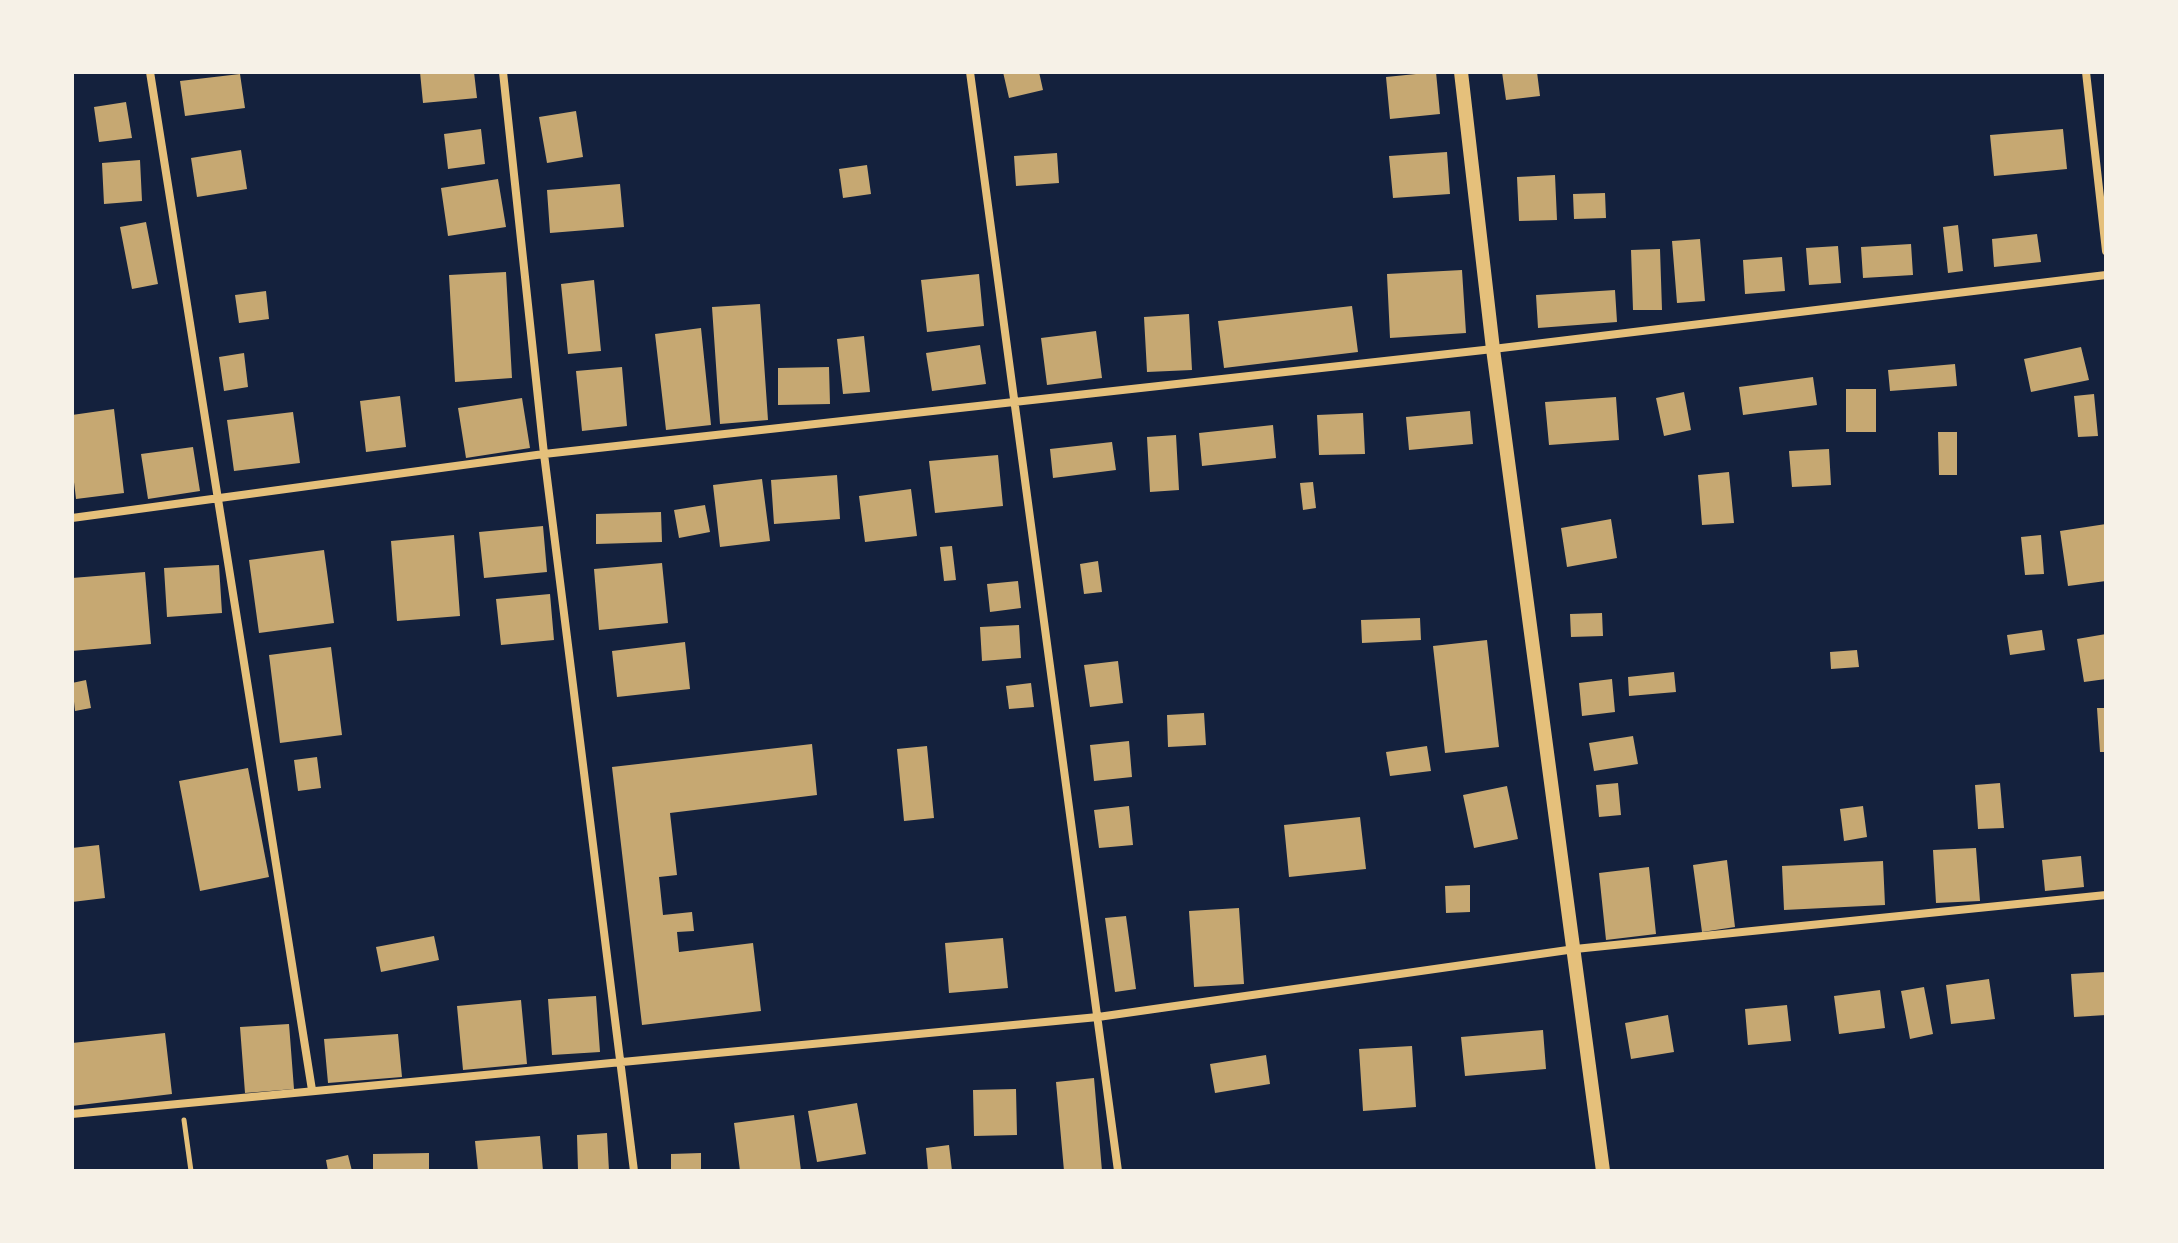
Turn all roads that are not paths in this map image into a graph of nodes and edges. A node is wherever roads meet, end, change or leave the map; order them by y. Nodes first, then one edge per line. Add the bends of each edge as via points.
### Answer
1 (150, 72) edge
2 (503, 72) edge
3 (970, 72) edge
4 (1461, 72) edge
5 (2086, 72) edge
6 (2106, 251) edge
7 (2106, 275) edge
8 (1493, 349) junction
9 (1016, 402) junction
10 (544, 454) junction
11 (216, 499) junction
12 (72, 518) edge
13 (2106, 895) edge
14 (1575, 949) junction
15 (1098, 1017) junction
16 (620, 1063) junction
17 (312, 1090) junction
18 (72, 1114) edge
19 (634, 1171) edge
20 (1118, 1171) edge
21 (1603, 1171) edge

1 - 11 street
2 - 10 street
3 - 9 street
4 - 8 street
5 - 6 street
7 - 8 street
8 - 9 street
8 - 14 street
9 - 10 street
9 - 15 street
10 - 11 street
10 - 16 street
11 - 12 street
11 - 17 street
13 - 14 street
14 - 15 street
14 - 21 street
15 - 16 street
15 - 20 street
16 - 17 street
16 - 19 street
17 - 18 street

